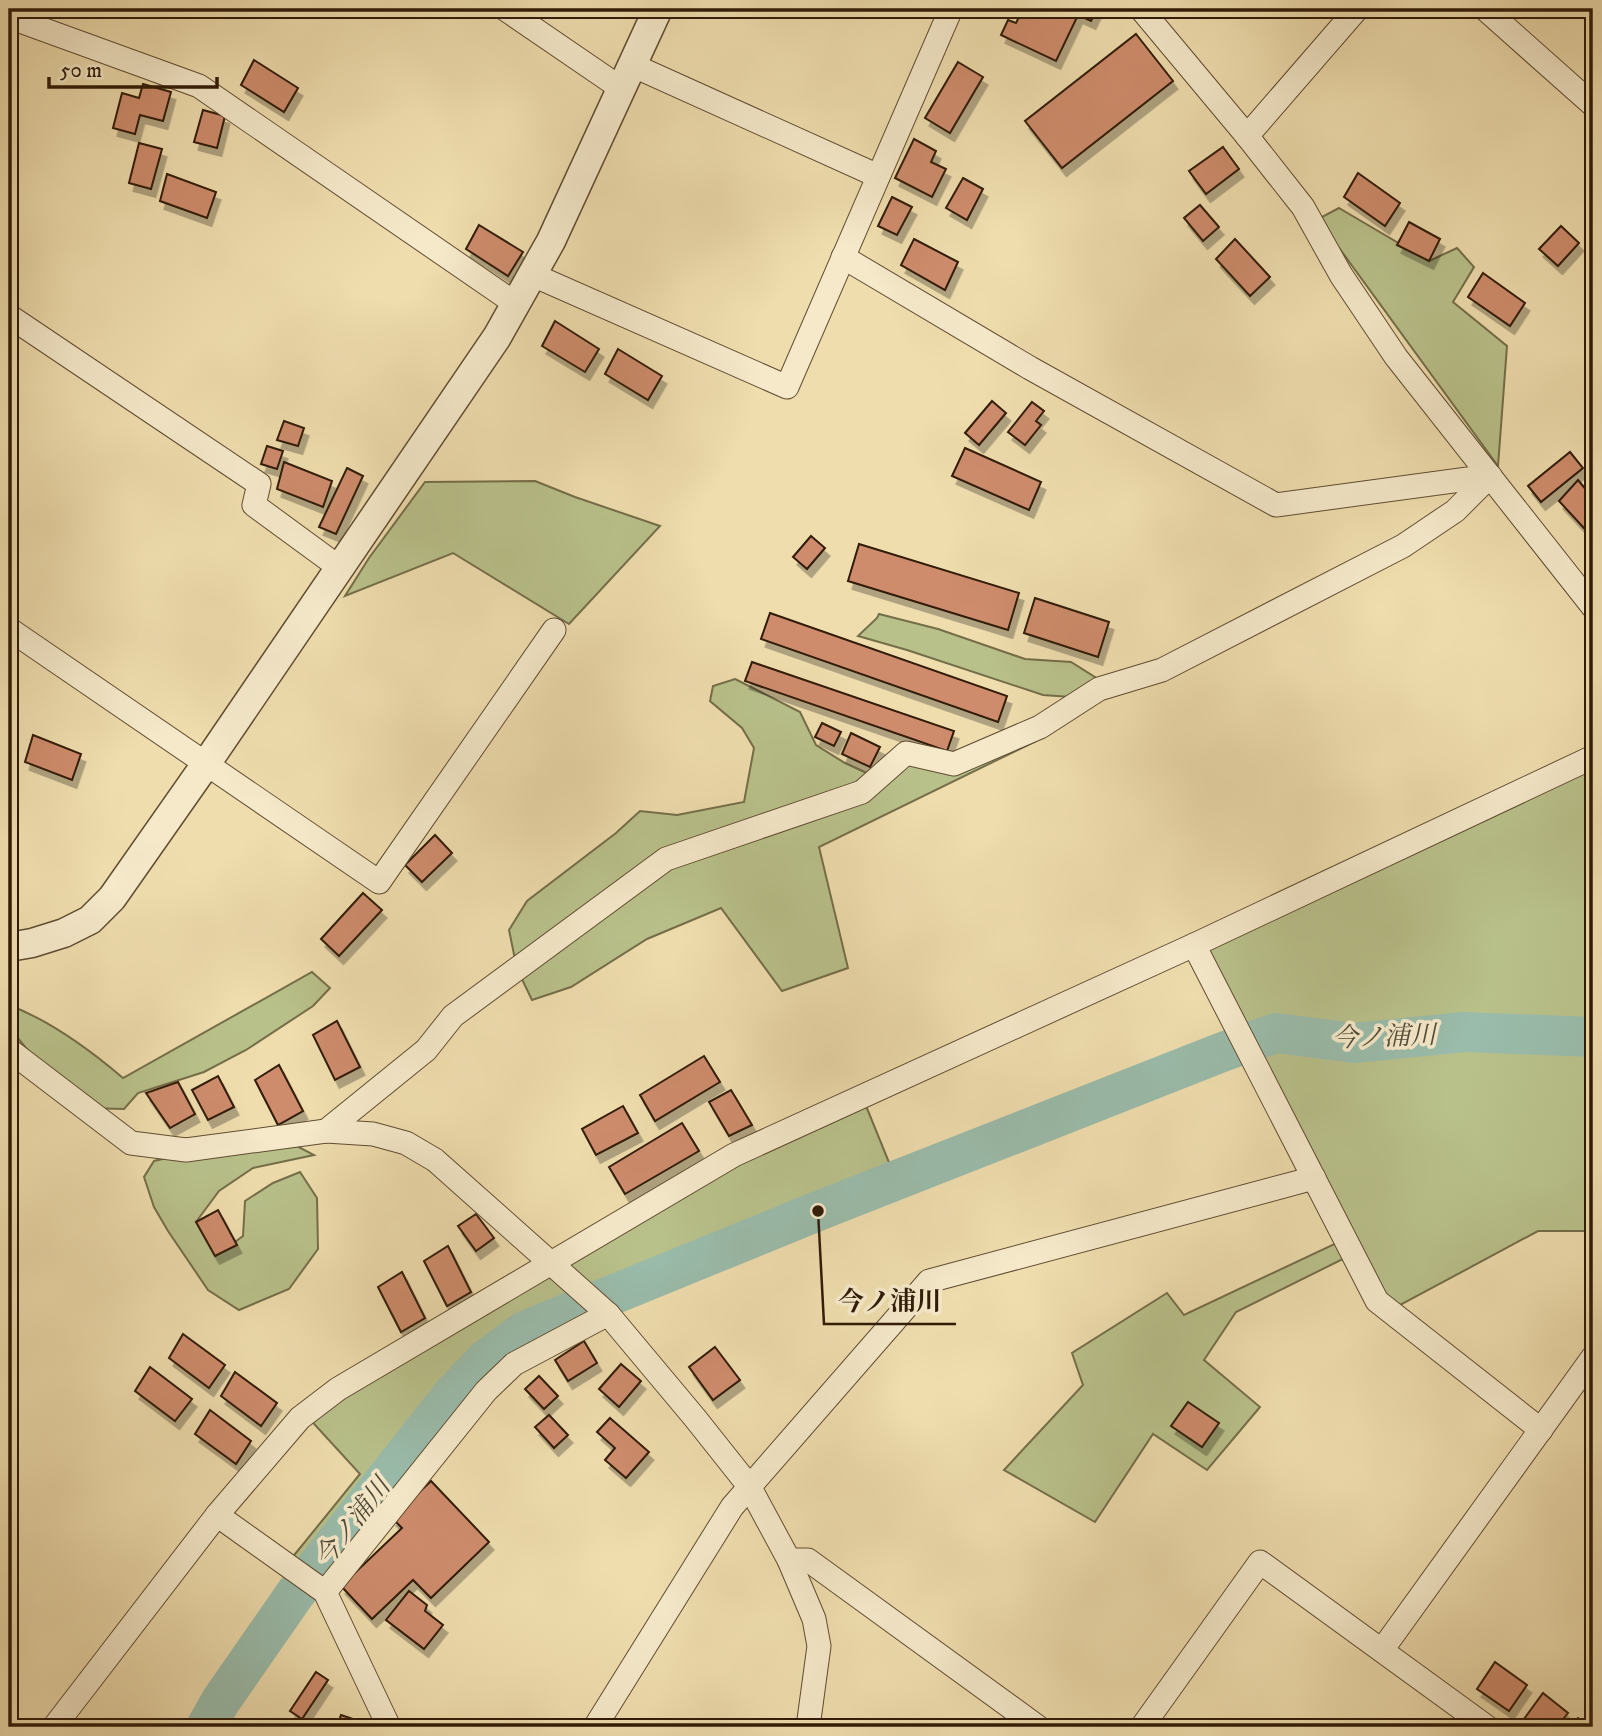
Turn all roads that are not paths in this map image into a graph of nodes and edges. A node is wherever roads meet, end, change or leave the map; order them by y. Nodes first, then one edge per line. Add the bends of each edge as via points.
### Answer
1 (505, 9) edge
2 (658, 9) edge
3 (951, 9) edge
4 (1141, 9) edge
5 (1357, 9) edge
6 (1485, 9) edge
7 (9, 17) edge
8 (627, 77) junction
9 (1593, 105) edge
10 (1247, 136) junction
11 (878, 176) junction
12 (843, 257) junction
13 (533, 275) junction
14 (516, 304) junction
15 (9, 316) edge
16 (1490, 476) junction
17 (340, 568) junction
18 (1593, 607) edge
19 (9, 628) edge
20 (554, 630) dead end
21 (1593, 757) edge
22 (206, 764) junction
23 (1194, 945) junction
24 (9, 947) edge
25 (9, 1050) edge
26 (326, 1131) junction
27 (1314, 1178) junction
28 (550, 1264) junction
29 (608, 1314) junction
30 (1593, 1357) edge
31 (1541, 1430) junction
32 (749, 1486) junction
33 (217, 1515) junction
34 (789, 1560) junction
35 (325, 1592) junction
36 (1382, 1650) junction
37 (54, 1727) edge
38 (390, 1727) edge
39 (595, 1727) edge
40 (808, 1727) edge
41 (1038, 1727) edge
42 (1142, 1727) edge
43 (1487, 1727) edge

1 - 8 street
2 - 8 street
3 - 11 street
4 - 10 street
5 - 10 street
6 - 9 street
7 - 14 street via 199,86
8 - 11 street
8 - 13 street
10 - 16 street via 1303,207 1341,275 1396,357
11 - 12 street
12 - 13 street via 787,387
12 - 16 street via 1276,505
13 - 14 street
14 - 17 street
15 - 17 street via 259,484 254,505
16 - 18 street
16 - 26 street via 1455,511 1403,546 1162,670 1099,689 1040,727 954,764 906,753 862,792 666,859 453,1016 426,1050
17 - 22 street
19 - 22 street
20 - 22 street via 379,882
21 - 23 street
22 - 24 street via 112,898 90,920 64,933
23 - 27 street
23 - 28 street via 734,1155
25 - 26 street via 131,1143 186,1150
26 - 28 street via 373,1134 406,1143 435,1160
27 - 31 street via 1377,1301
27 - 32 street via 929,1281
28 - 29 street
28 - 33 street via 338,1389 300,1418
29 - 32 street
29 - 35 street via 514,1364 486,1391
30 - 31 street
31 - 36 street
32 - 34 street
32 - 39 street
33 - 35 street
33 - 37 street
34 - 40 street via 814,1619 819,1646
34 - 41 street via 808,1560
35 - 38 street
36 - 42 street via 1261,1562
36 - 43 street

